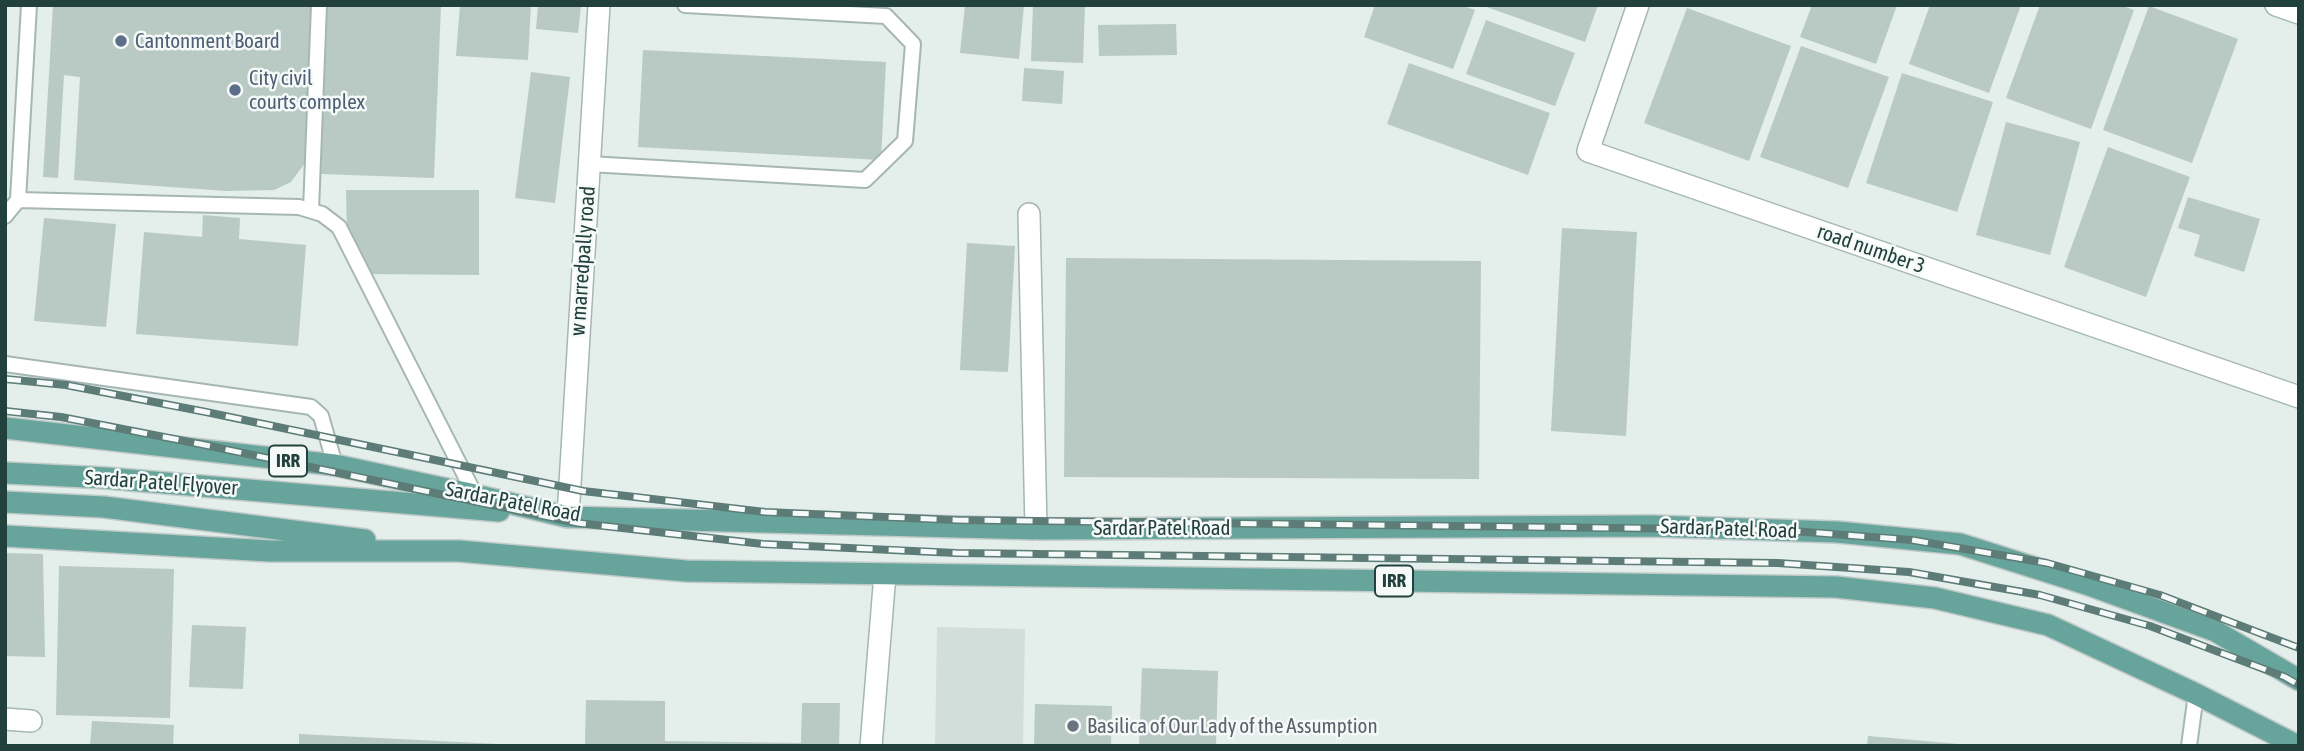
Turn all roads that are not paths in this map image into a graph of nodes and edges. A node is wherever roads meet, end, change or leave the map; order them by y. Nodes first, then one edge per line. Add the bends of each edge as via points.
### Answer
1 (29, 5) edge
2 (319, 5) edge
3 (599, 5) edge
4 (685, 5) edge
5 (1638, 5) edge
6 (2276, 5) edge
7 (2299, 13) edge
8 (589, 164) junction
9 (12, 199) edge
10 (311, 210) junction
11 (1029, 214) dead end
12 (5, 216) edge
13 (5, 364) edge
14 (2299, 397) edge
15 (5, 428) edge
16 (335, 465) junction
17 (5, 473) edge
18 (475, 495) junction
19 (5, 502) edge
20 (568, 517) junction
21 (1036, 529) junction
22 (5, 536) edge
23 (459, 551) junction
24 (885, 574) junction
25 (2299, 680) edge
26 (2196, 694) junction
27 (5, 719) edge
28 (31, 721) dead end
29 (871, 746) edge
30 (2189, 746) edge
31 (2298, 746) edge

1 - 9 lane
2 - 10 lane
3 - 8 street, w marredpally road
4 - 8 lane via 886,16 913,44 905,141 865,180
5 - 14 street, road number 3 via 1588,151
6 - 7 street
8 - 20 street, w marredpally road
9 - 10 lane via 299,206
9 - 12 lane
10 - 18 lane via 339,227
11 - 21 street
13 - 16 lane via 311,407 321,416
15 - 16 main road, Sardar Patel Road / IRR
16 - 18 main road, Sardar Patel Road / IRR
17 - 20 main road, Sardar Patel Flyover / IRR
18 - 20 main road, Sardar Patel Road / IRR
19 - 23 main road, Sardar Patel Flyover / IRR via 104,507
20 - 21 main road, Sardar Patel Road / IRR
21 - 25 main road, Sardar Patel Road / IRR via 1652,526 1837,532 1960,544 2216,631
22 - 23 main road, IRR via 270,551
23 - 24 main road, IRR via 686,571
24 - 26 main road, IRR via 1836,587 1935,598 2048,625
24 - 29 street
26 - 30 lane
26 - 31 main road, IRR
27 - 28 street

